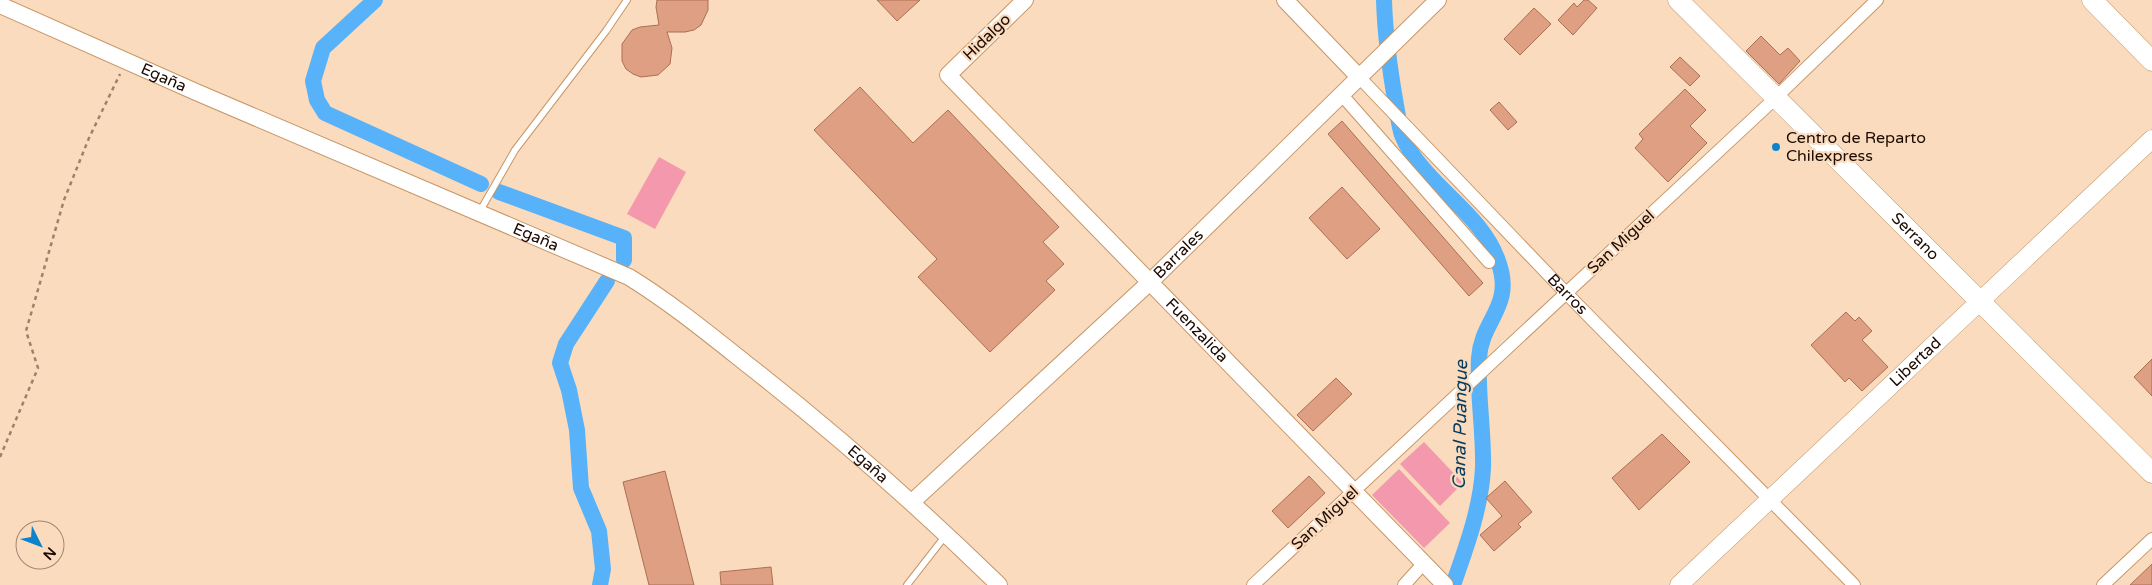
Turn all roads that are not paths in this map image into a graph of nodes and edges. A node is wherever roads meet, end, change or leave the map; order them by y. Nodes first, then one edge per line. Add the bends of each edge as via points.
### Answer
1 (627, 0) edge
2 (1025, 0) edge
3 (1285, 0) edge
4 (1438, 0) edge
5 (1678, 0) edge
6 (1877, 0) edge
7 (2092, 0) edge
8 (0, 5) edge
9 (2152, 61) edge
10 (948, 75) joint
11 (1359, 77) junction
12 (1341, 94) junction
13 (1775, 97) junction
14 (2152, 139) edge
15 (480, 212) junction
16 (1489, 262) dead end
17 (1150, 282) junction
18 (1566, 293) junction
19 (1980, 301) junction
20 (2152, 473) edge
21 (1353, 492) junction
22 (1770, 499) junction
23 (912, 502) junction
24 (946, 534) junction
25 (2152, 539) edge
26 (1424, 563) junction
27 (1444, 584) edge
28 (907, 585) edge
29 (999, 585) edge
30 (1253, 585) edge
31 (1404, 585) edge
32 (1679, 585) edge
33 (1854, 585) edge
34 (2103, 585) edge

1 - 15 lane via 515,150
2 - 10 street, Hidalgo
3 - 11 street, Barros
4 - 11 street, Barrales
5 - 13 main road, Serrano
6 - 13 street, San Miguel
7 - 9 main road
8 - 15 street, Egaña
10 - 17 street, Fuenzalida
11 - 12 street, Barrales
11 - 18 street, Barros
12 - 16 street
12 - 17 street, Barrales
13 - 18 street, San Miguel
13 - 19 main road, Serrano
14 - 19 main road, Libertad
15 - 23 street, Egaña via 629,277 674,306 822,424
17 - 21 street, Fuenzalida
17 - 23 street, Barrales
18 - 21 street, San Miguel
18 - 22 street, Barros
19 - 20 main road, Serrano
19 - 22 main road, Libertad
21 - 26 street, Fuenzalida
21 - 30 street, San Miguel
22 - 32 main road, Libertad
22 - 33 street, Barros
23 - 24 street, Egaña
24 - 28 lane
24 - 29 street, Egaña
25 - 34 street
26 - 27 street, Fuenzalida
26 - 31 street

